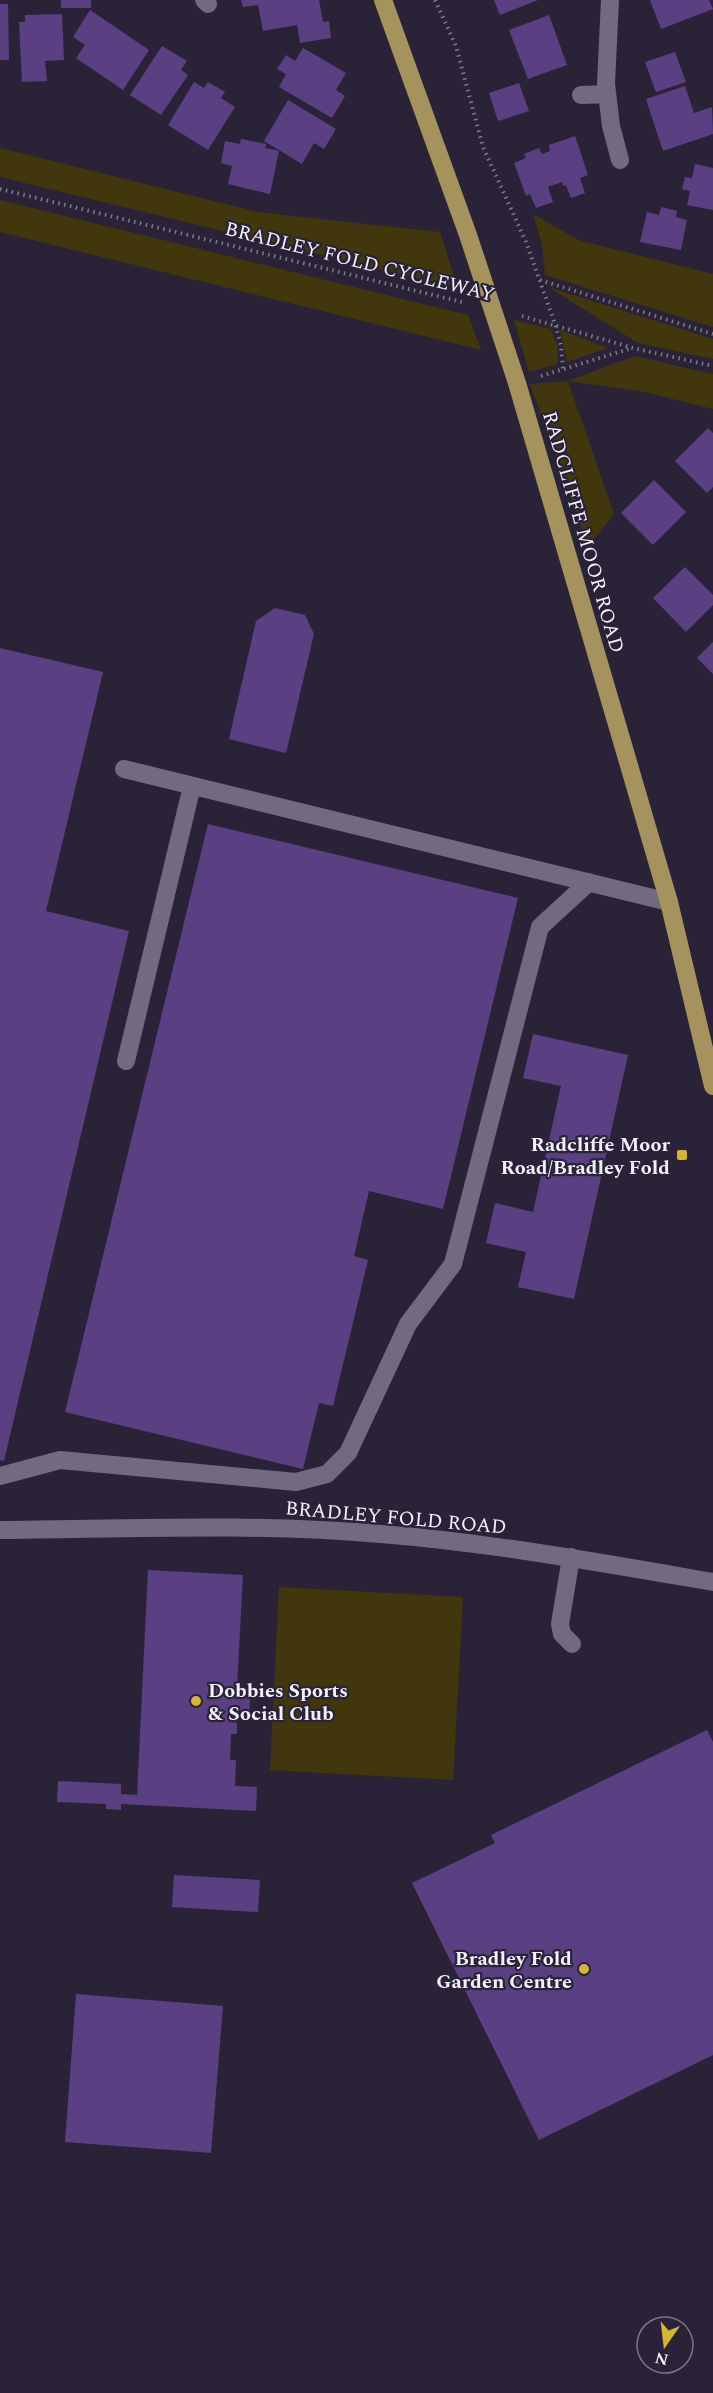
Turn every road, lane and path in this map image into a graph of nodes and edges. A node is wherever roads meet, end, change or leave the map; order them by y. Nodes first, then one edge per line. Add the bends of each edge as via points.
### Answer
1 (383, 0) edge
2 (435, 0) edge
3 (610, 0) edge
4 (607, 94) junction
5 (581, 95) dead end
6 (620, 160) dead end
7 (0, 189) edge
8 (539, 280) junction
9 (464, 302) dead end
10 (521, 316) dead end
11 (555, 324) junction
12 (713, 334) edge
13 (633, 348) junction
14 (713, 366) edge
15 (563, 369) junction
16 (517, 383) junction
17 (124, 769) dead end
18 (192, 786) junction
19 (589, 882) junction
20 (669, 902) junction
21 (126, 1061) dead end
22 (713, 1086) edge
23 (0, 1476) edge
24 (0, 1530) edge
25 (572, 1557) junction
26 (713, 1582) edge
27 (572, 1644) dead end

1 - 16 main road, RADCLIFFE MOOR ROAD
2 - 8 path via 456,46 483,147
3 - 4 street
4 - 5 street
4 - 6 street
7 - 9 path, BRADLEY FOLD CYCLEWAY
8 - 11 path
8 - 12 path
10 - 11 path
11 - 13 path
11 - 15 path
13 - 14 path
13 - 15 path
15 - 16 path
16 - 20 main road, RADCLIFFE MOOR ROAD
17 - 18 street
18 - 19 street
18 - 21 street
19 - 20 street
19 - 23 street via 540,927 453,1264 408,1324 348,1453 327,1474 296,1482 60,1460
20 - 22 main road, RADCLIFFE MOOR ROAD
24 - 25 street, BRADLEY FOLD ROAD via 260,1527 381,1534
25 - 26 street, BRADLEY FOLD ROAD
25 - 27 street via 560,1624 562,1634

